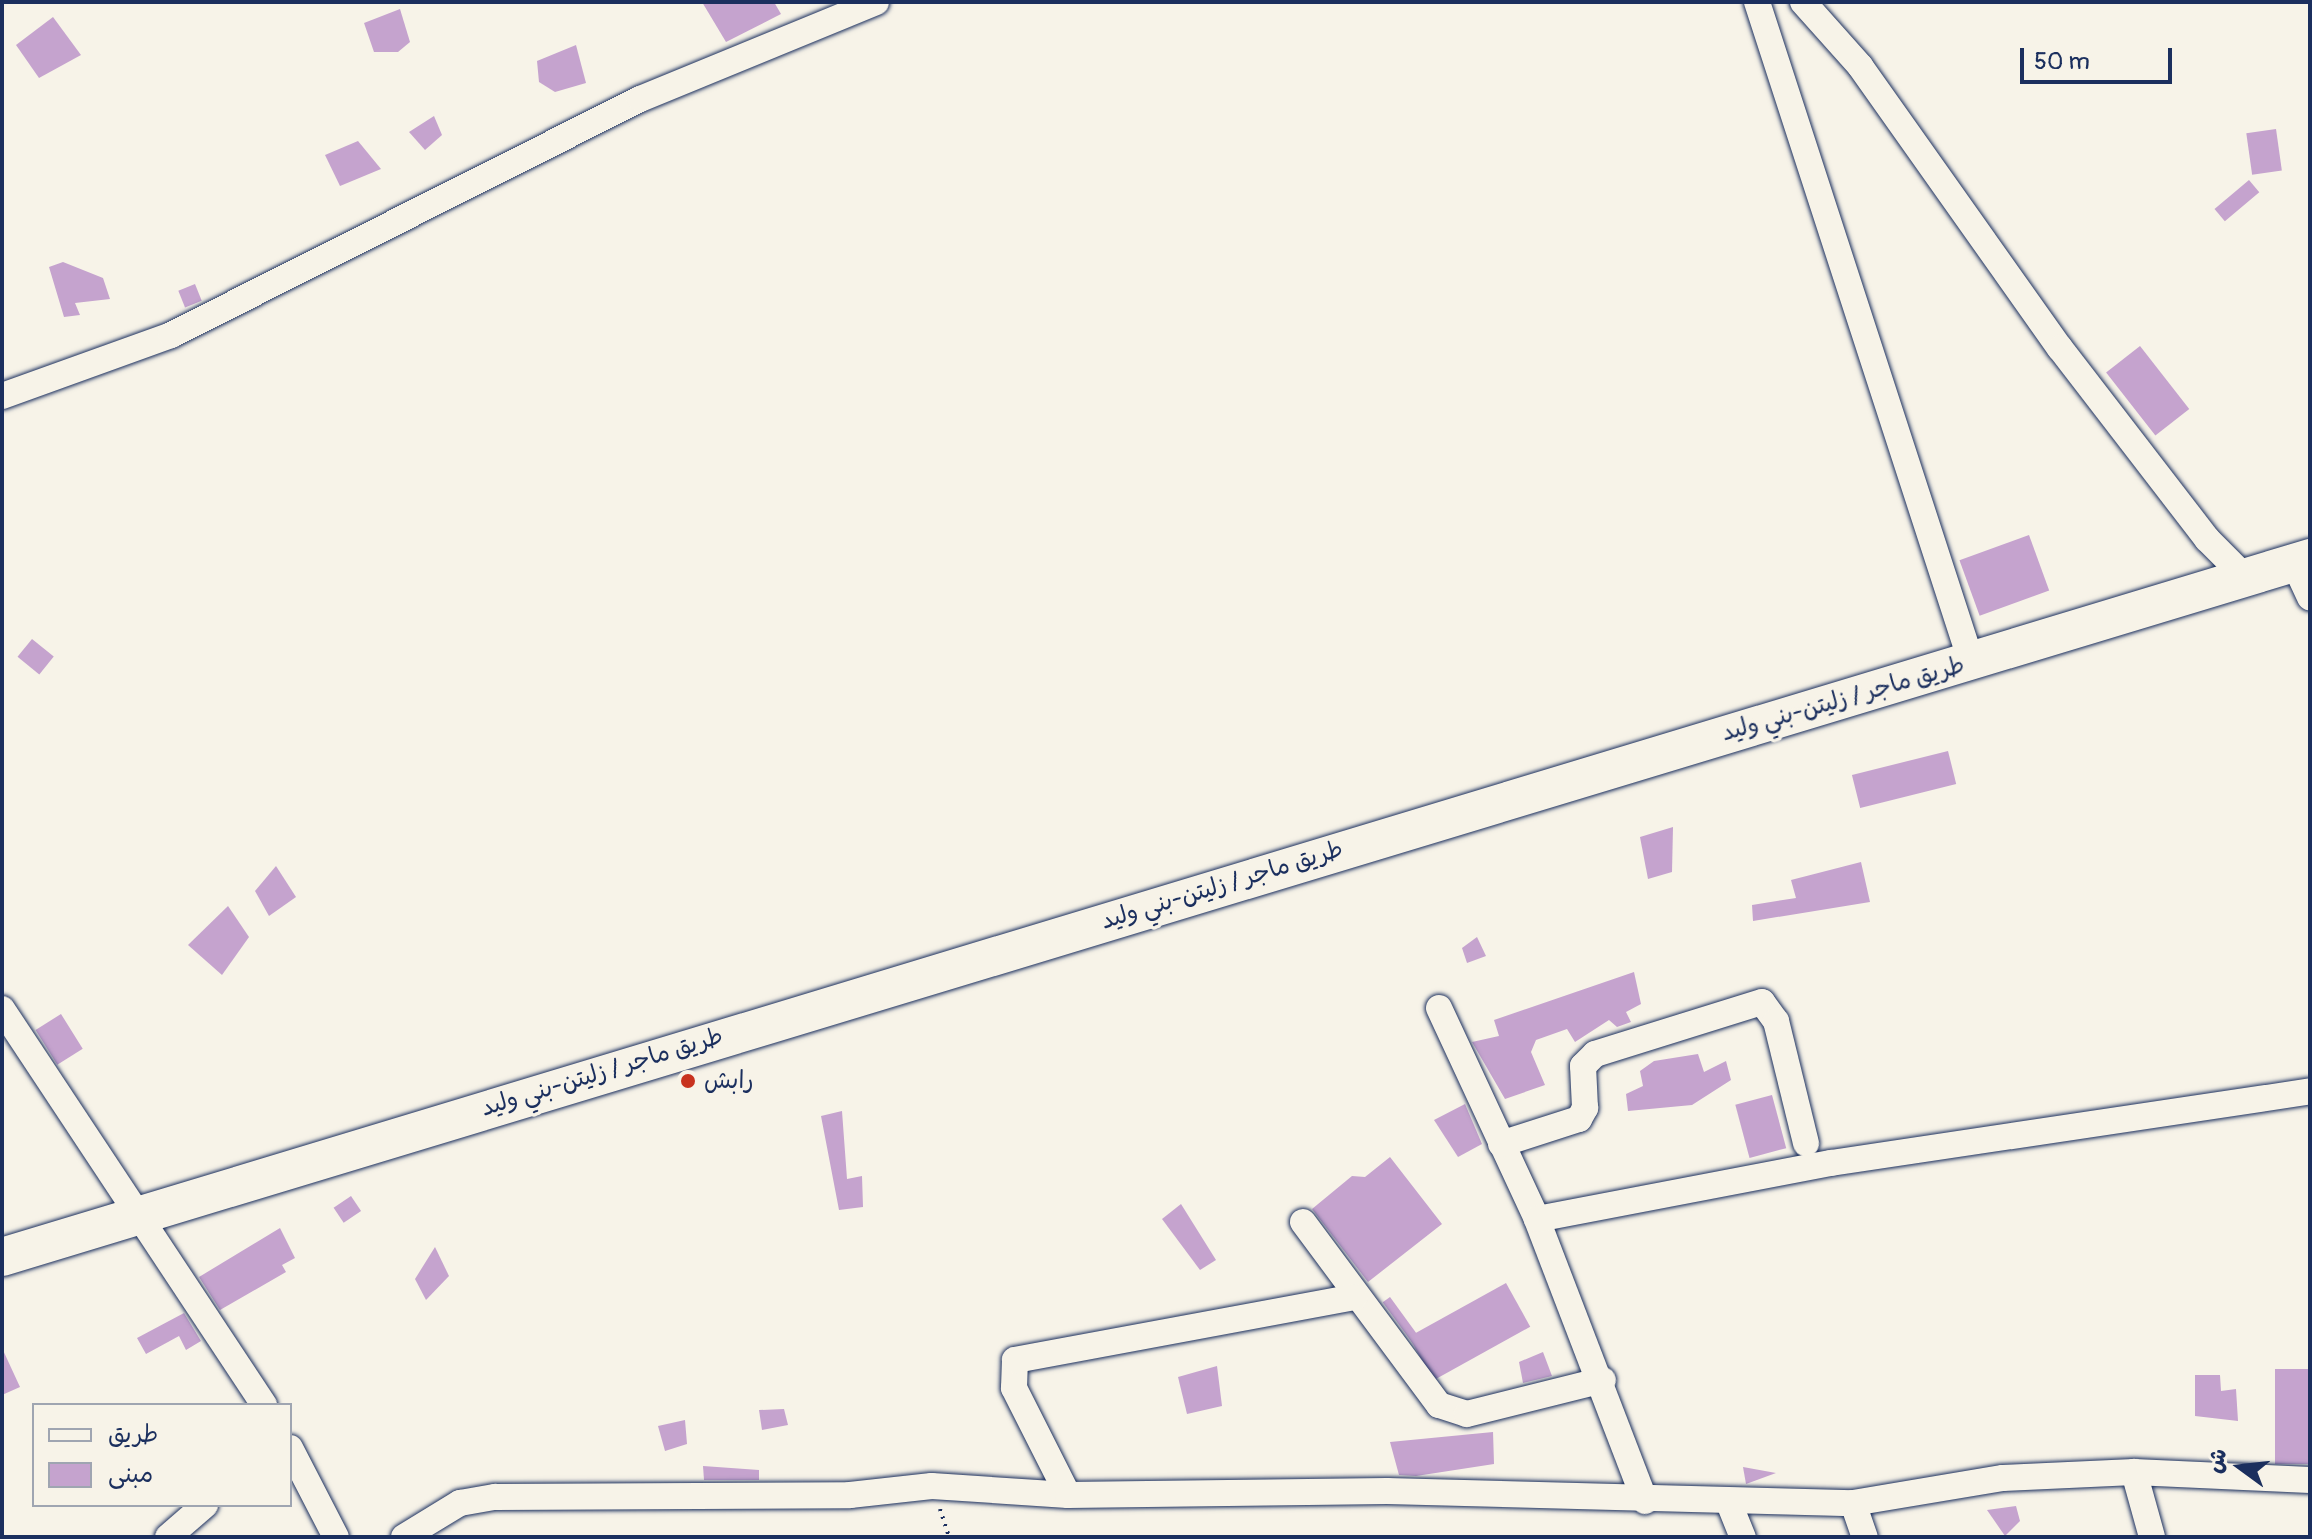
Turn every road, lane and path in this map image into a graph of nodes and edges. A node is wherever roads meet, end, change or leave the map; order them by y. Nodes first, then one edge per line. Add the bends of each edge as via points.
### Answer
1 (876, 2) edge
2 (1757, 2) edge
3 (1803, 2) edge
4 (2, 396) edge
5 (2302, 560) edge
6 (2246, 578) junction
7 (2310, 597) edge
8 (1971, 661) junction
9 (1439, 1008) dead end
10 (2, 1009) edge
11 (2310, 1091) edge
12 (1806, 1143) dead end
13 (1501, 1144) junction
14 (135, 1215) junction
15 (1537, 1219) junction
16 (1303, 1222) dead end
17 (2, 1257) edge
18 (1354, 1297) junction
19 (1603, 1380) junction
20 (263, 1403) edge
21 (292, 1452) edge
22 (2134, 1472) junction
23 (2310, 1480) edge
24 (1068, 1495) junction
25 (1645, 1501) junction
26 (1729, 1503) junction
27 (1853, 1503) junction
28 (203, 1507) edge
29 (168, 1537) edge
30 (336, 1537) edge
31 (404, 1537) edge
32 (1743, 1537) edge
33 (1865, 1537) edge
34 (2152, 1537) edge

1 - 4 street via 640,99 171,335
2 - 8 street
3 - 6 street via 1860,66 2170,491
5 - 6 highway, طريق ماجر / زليتن-بني وليد
5 - 7 street
6 - 8 highway, طريق ماجر / زليتن-بني وليد
8 - 14 highway, طريق ماجر / زليتن-بني وليد
9 - 13 street
10 - 14 street
11 - 15 street via 1831,1163
12 - 13 street via 1776,1021 1762,1002 1595,1054 1583,1066 1579,1119
13 - 15 street
14 - 17 highway, طريق ماجر / زليتن-بني وليد
14 - 20 street
15 - 19 street
16 - 18 street
18 - 19 street via 1439,1405 1451,1411 1467,1414
18 - 24 street via 1015,1360 1014,1388
19 - 25 street
21 - 30 street
22 - 23 street
22 - 27 street via 2003,1478
22 - 34 street
24 - 25 street via 1387,1491
24 - 31 street via 932,1486 850,1495 495,1497 460,1503
25 - 26 street
26 - 27 street
26 - 32 street
27 - 33 street
28 - 29 street

